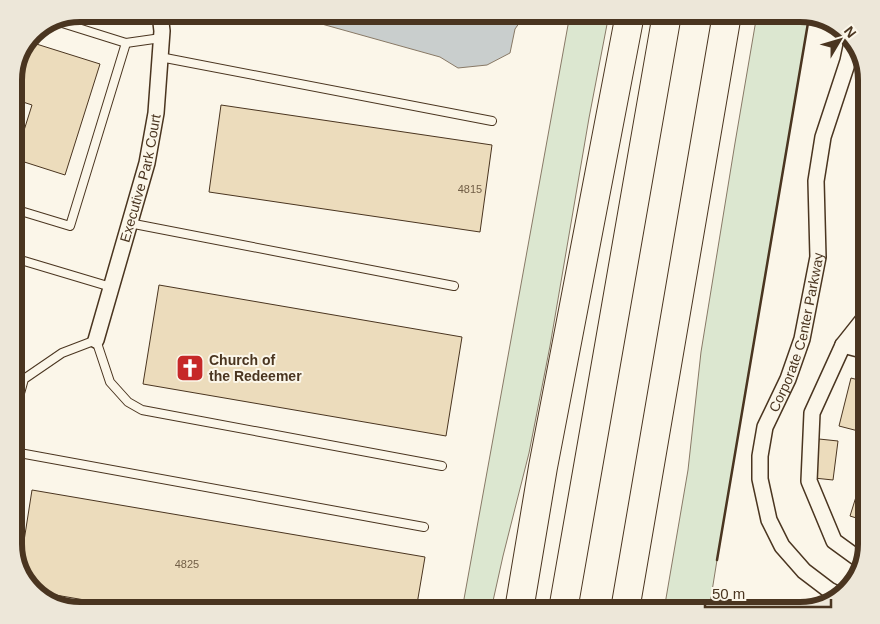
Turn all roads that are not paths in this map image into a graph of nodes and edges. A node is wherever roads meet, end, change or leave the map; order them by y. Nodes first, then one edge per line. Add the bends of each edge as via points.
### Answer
1 (160, 22) edge
2 (628, 22) edge
3 (666, 22) edge
4 (726, 22) edge
5 (67, 25) edge
6 (161, 38) junction
7 (126, 43) junction
8 (850, 52) edge
9 (160, 56) junction
10 (492, 121) dead end
11 (23, 212) edge
12 (129, 224) junction
13 (23, 261) edge
14 (454, 286) dead end
15 (112, 287) junction
16 (858, 326) edge
17 (96, 340) junction
18 (843, 345) junction
19 (858, 349) edge
20 (23, 383) edge
21 (23, 454) edge
22 (442, 466) dead end
23 (543, 467) junction
24 (424, 527) dead end
25 (855, 557) edge
26 (832, 592) edge
27 (505, 602) edge
28 (520, 602) edge
29 (564, 602) edge
30 (626, 602) edge

1 - 6 street, Executive Park Court
2 - 23 highway
3 - 29 highway
4 - 30 highway
5 - 7 lane
6 - 7 lane
6 - 9 street, Executive Park Court
7 - 11 lane via 70,226
8 - 26 street, Corporate Center Parkway via 823,137 816,180 818,257 802,339 788,379 765,427 760,456 760,479 769,520 782,546 804,571
9 - 10 lane
9 - 12 street, Executive Park Court via 156,113 147,163
12 - 14 lane
12 - 15 street, Executive Park Court
13 - 15 lane
15 - 17 street, Executive Park Court
16 - 18 street
17 - 20 lane via 62,353
17 - 22 lane via 110,382 128,402 142,410
18 - 19 street
18 - 25 street via 812,413 809,481 834,541
21 - 24 lane
23 - 27 highway via 517,544
23 - 28 highway

